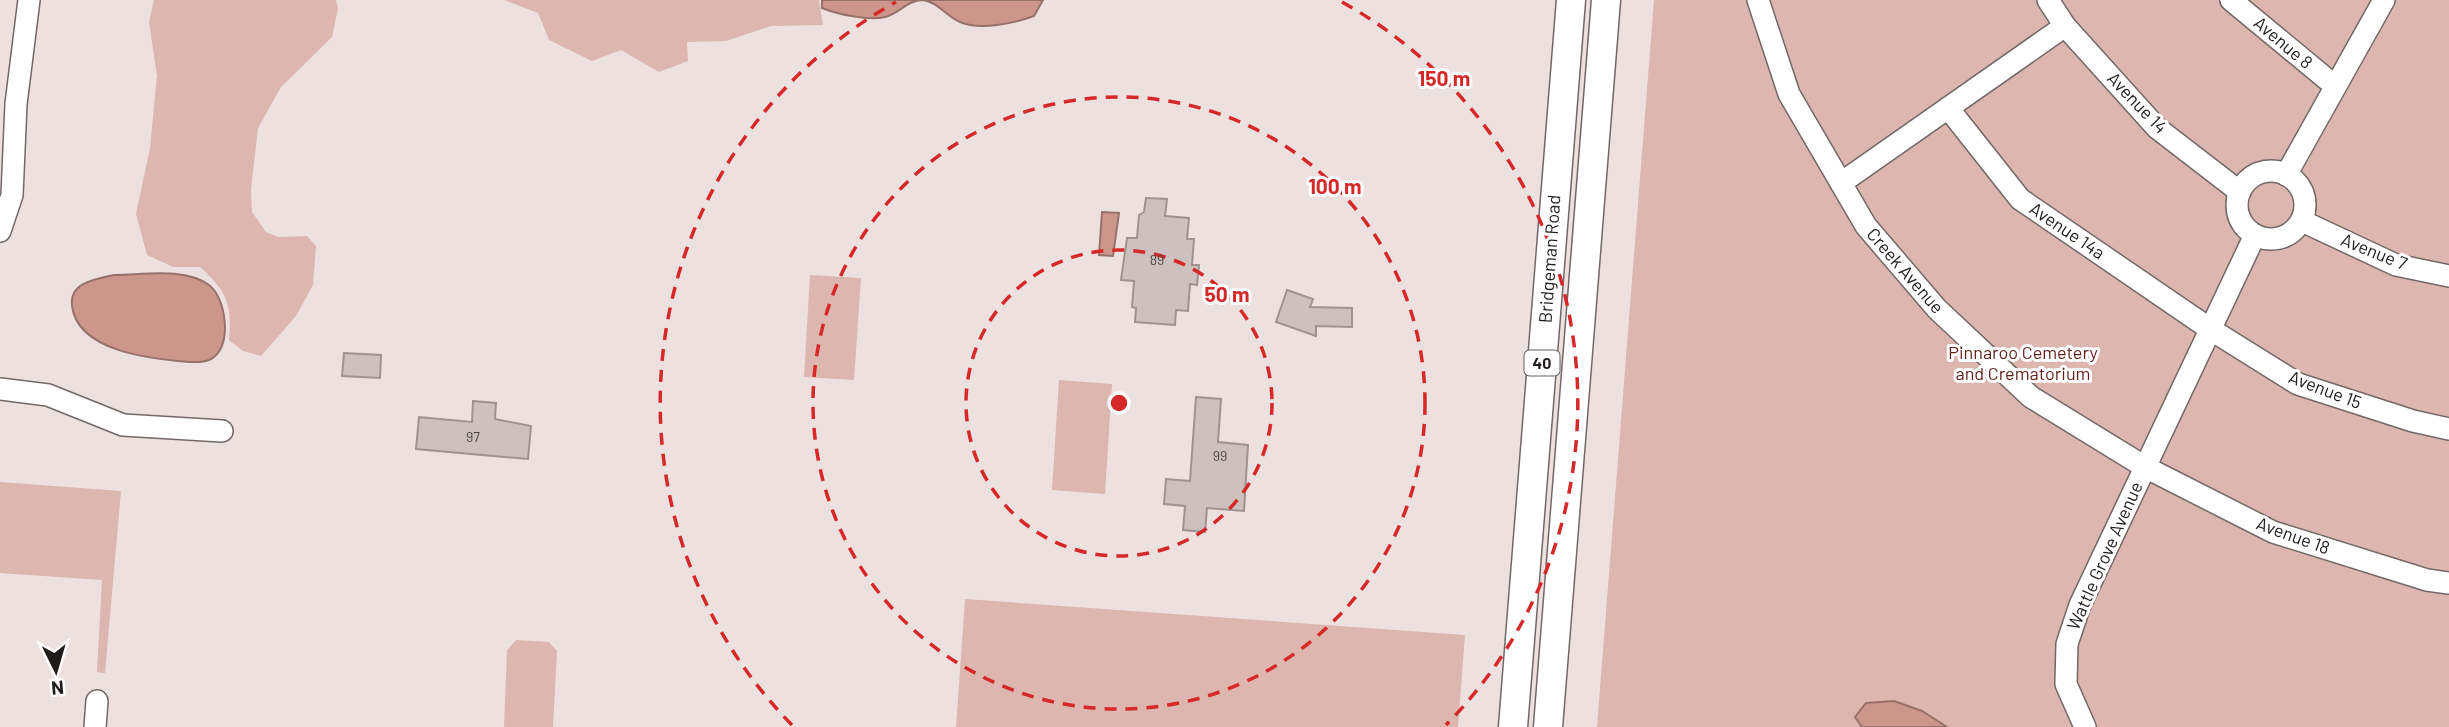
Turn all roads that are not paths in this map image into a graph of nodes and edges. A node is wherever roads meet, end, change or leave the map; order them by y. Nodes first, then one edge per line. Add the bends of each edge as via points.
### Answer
1 (29, 0) edge
2 (1571, 0) edge
3 (1606, 0) edge
4 (1758, 0) edge
5 (2048, 0) edge
6 (2231, 0) edge
7 (2384, 0) edge
8 (2065, 26) junction
9 (2335, 86) junction
10 (1948, 108) junction
11 (2286, 175) junction
12 (1841, 183) junction
13 (2240, 192) junction
14 (2302, 221) junction
15 (0, 231) edge
16 (2255, 235) junction
17 (2449, 275) edge
18 (2210, 329) junction
19 (0, 389) edge
20 (2449, 429) edge
21 (222, 431) dead end
22 (2145, 467) junction
23 (2449, 583) edge
24 (97, 701) dead end
25 (95, 727) edge
26 (1513, 727) edge
27 (1548, 727) edge
28 (2085, 727) edge

1 - 15 street via 16,104 12,195
2 - 26 main road, Bridgeman Road / 40
3 - 27 main road, Bridgeman Road / 40
4 - 12 street, Creek Avenue via 1789,94
5 - 8 street, Avenue 14
6 - 9 street, Avenue 8
7 - 9 street
8 - 10 street
8 - 13 street, Avenue 14 via 2157,128
9 - 11 street
10 - 12 street
10 - 18 street, Avenue 14a via 2020,199
11 - 13 street via 2260,173
11 - 14 street via 2301,188 2305,199
12 - 22 street, Creek Avenue via 1866,226 1946,318 2031,397
13 - 16 street via 2240,219
14 - 16 street via 2284,237
14 - 17 street, Avenue 7 via 2396,265
16 - 18 street, Wattle Grove Avenue
18 - 20 street, Avenue 15 via 2298,384
18 - 22 street, Wattle Grove Avenue
19 - 21 street via 48,396 123,425
22 - 23 street, Avenue 18 via 2273,532
22 - 28 street, Wattle Grove Avenue via 2080,605 2067,643 2066,684
24 - 25 street

